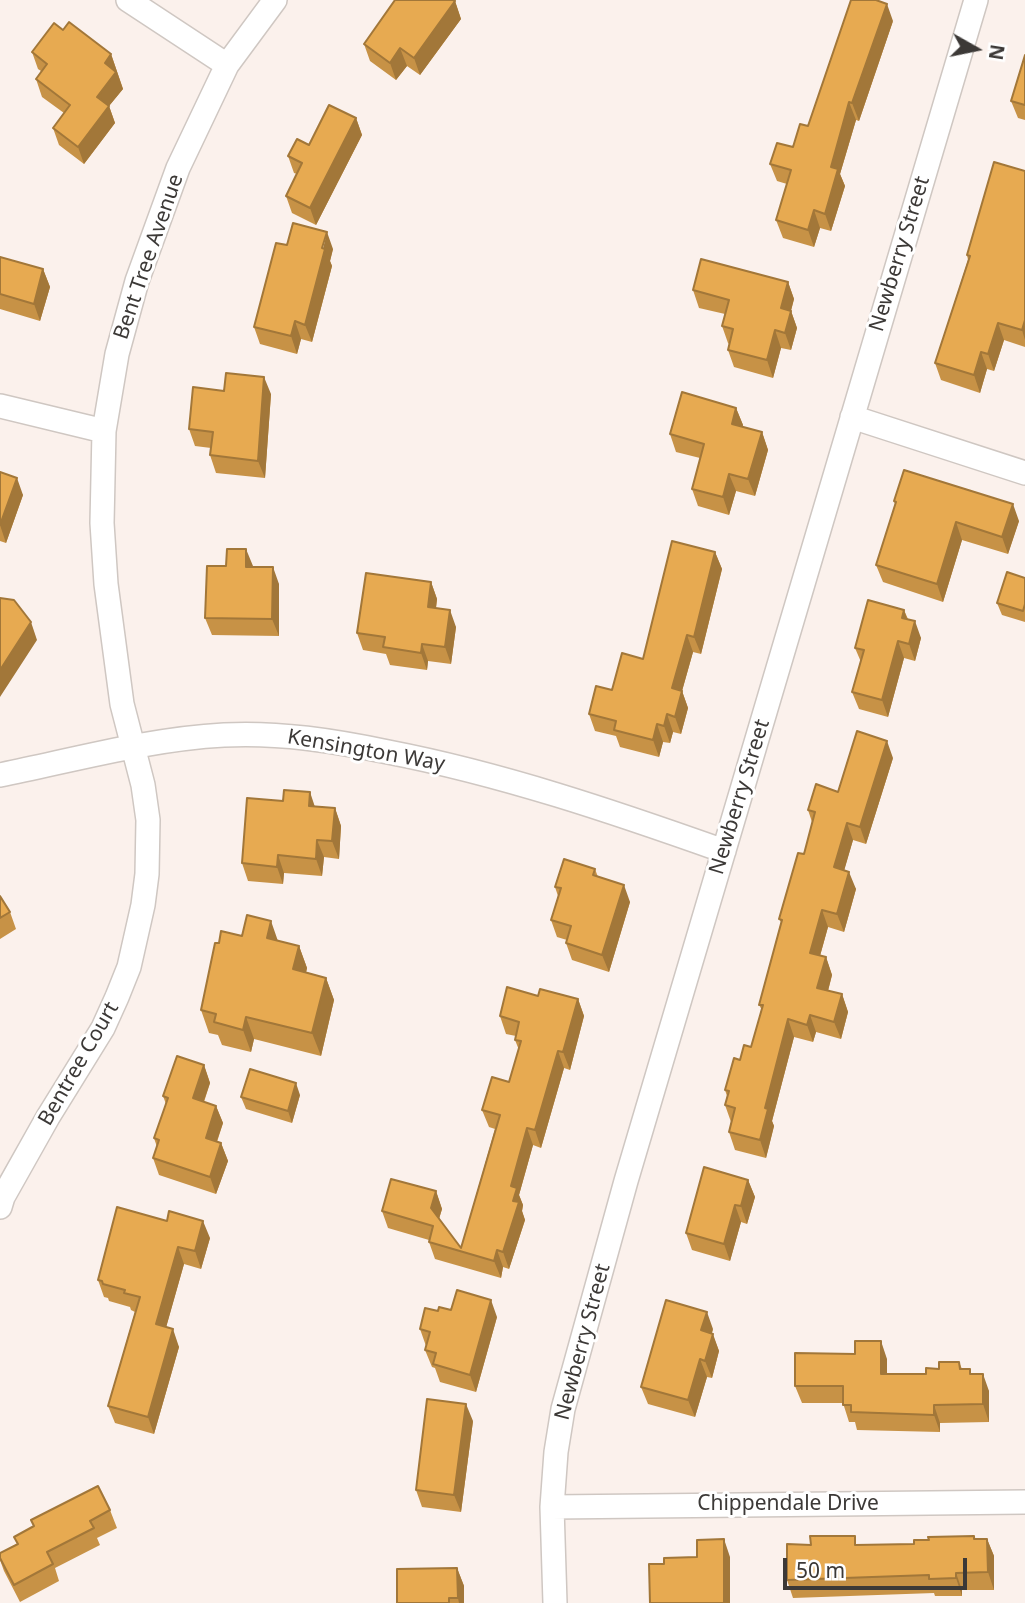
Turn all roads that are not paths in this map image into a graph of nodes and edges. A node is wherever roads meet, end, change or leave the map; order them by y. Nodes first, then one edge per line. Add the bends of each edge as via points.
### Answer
1 (128, 0) edge
2 (275, 0) edge
3 (976, 0) edge
4 (228, 65) junction
5 (0, 406) edge
6 (852, 417) junction
7 (104, 431) junction
8 (1025, 472) edge
9 (132, 748) junction
10 (0, 775) edge
11 (724, 851) junction
12 (0, 1207) edge
13 (1025, 1502) edge
14 (552, 1507) junction
15 (555, 1603) edge

1 - 4 street
2 - 4 street, Bent Tree Avenue
3 - 6 street, Newberry Street
4 - 7 street, Bent Tree Avenue via 178,168 141,268 117,354
5 - 7 street
6 - 8 street
6 - 11 street, Newberry Street
7 - 9 street, Bent Tree Avenue via 106,584
9 - 10 street, Kensington Way
9 - 11 street, Kensington Way via 183,737 228,734 354,745 515,783
9 - 12 street, Bentree Court via 144,785 148,845 143,905 129,967 103,1028
11 - 14 street, Newberry Street via 563,1409
13 - 14 street, Chippendale Drive
14 - 15 street, Newberry Street

